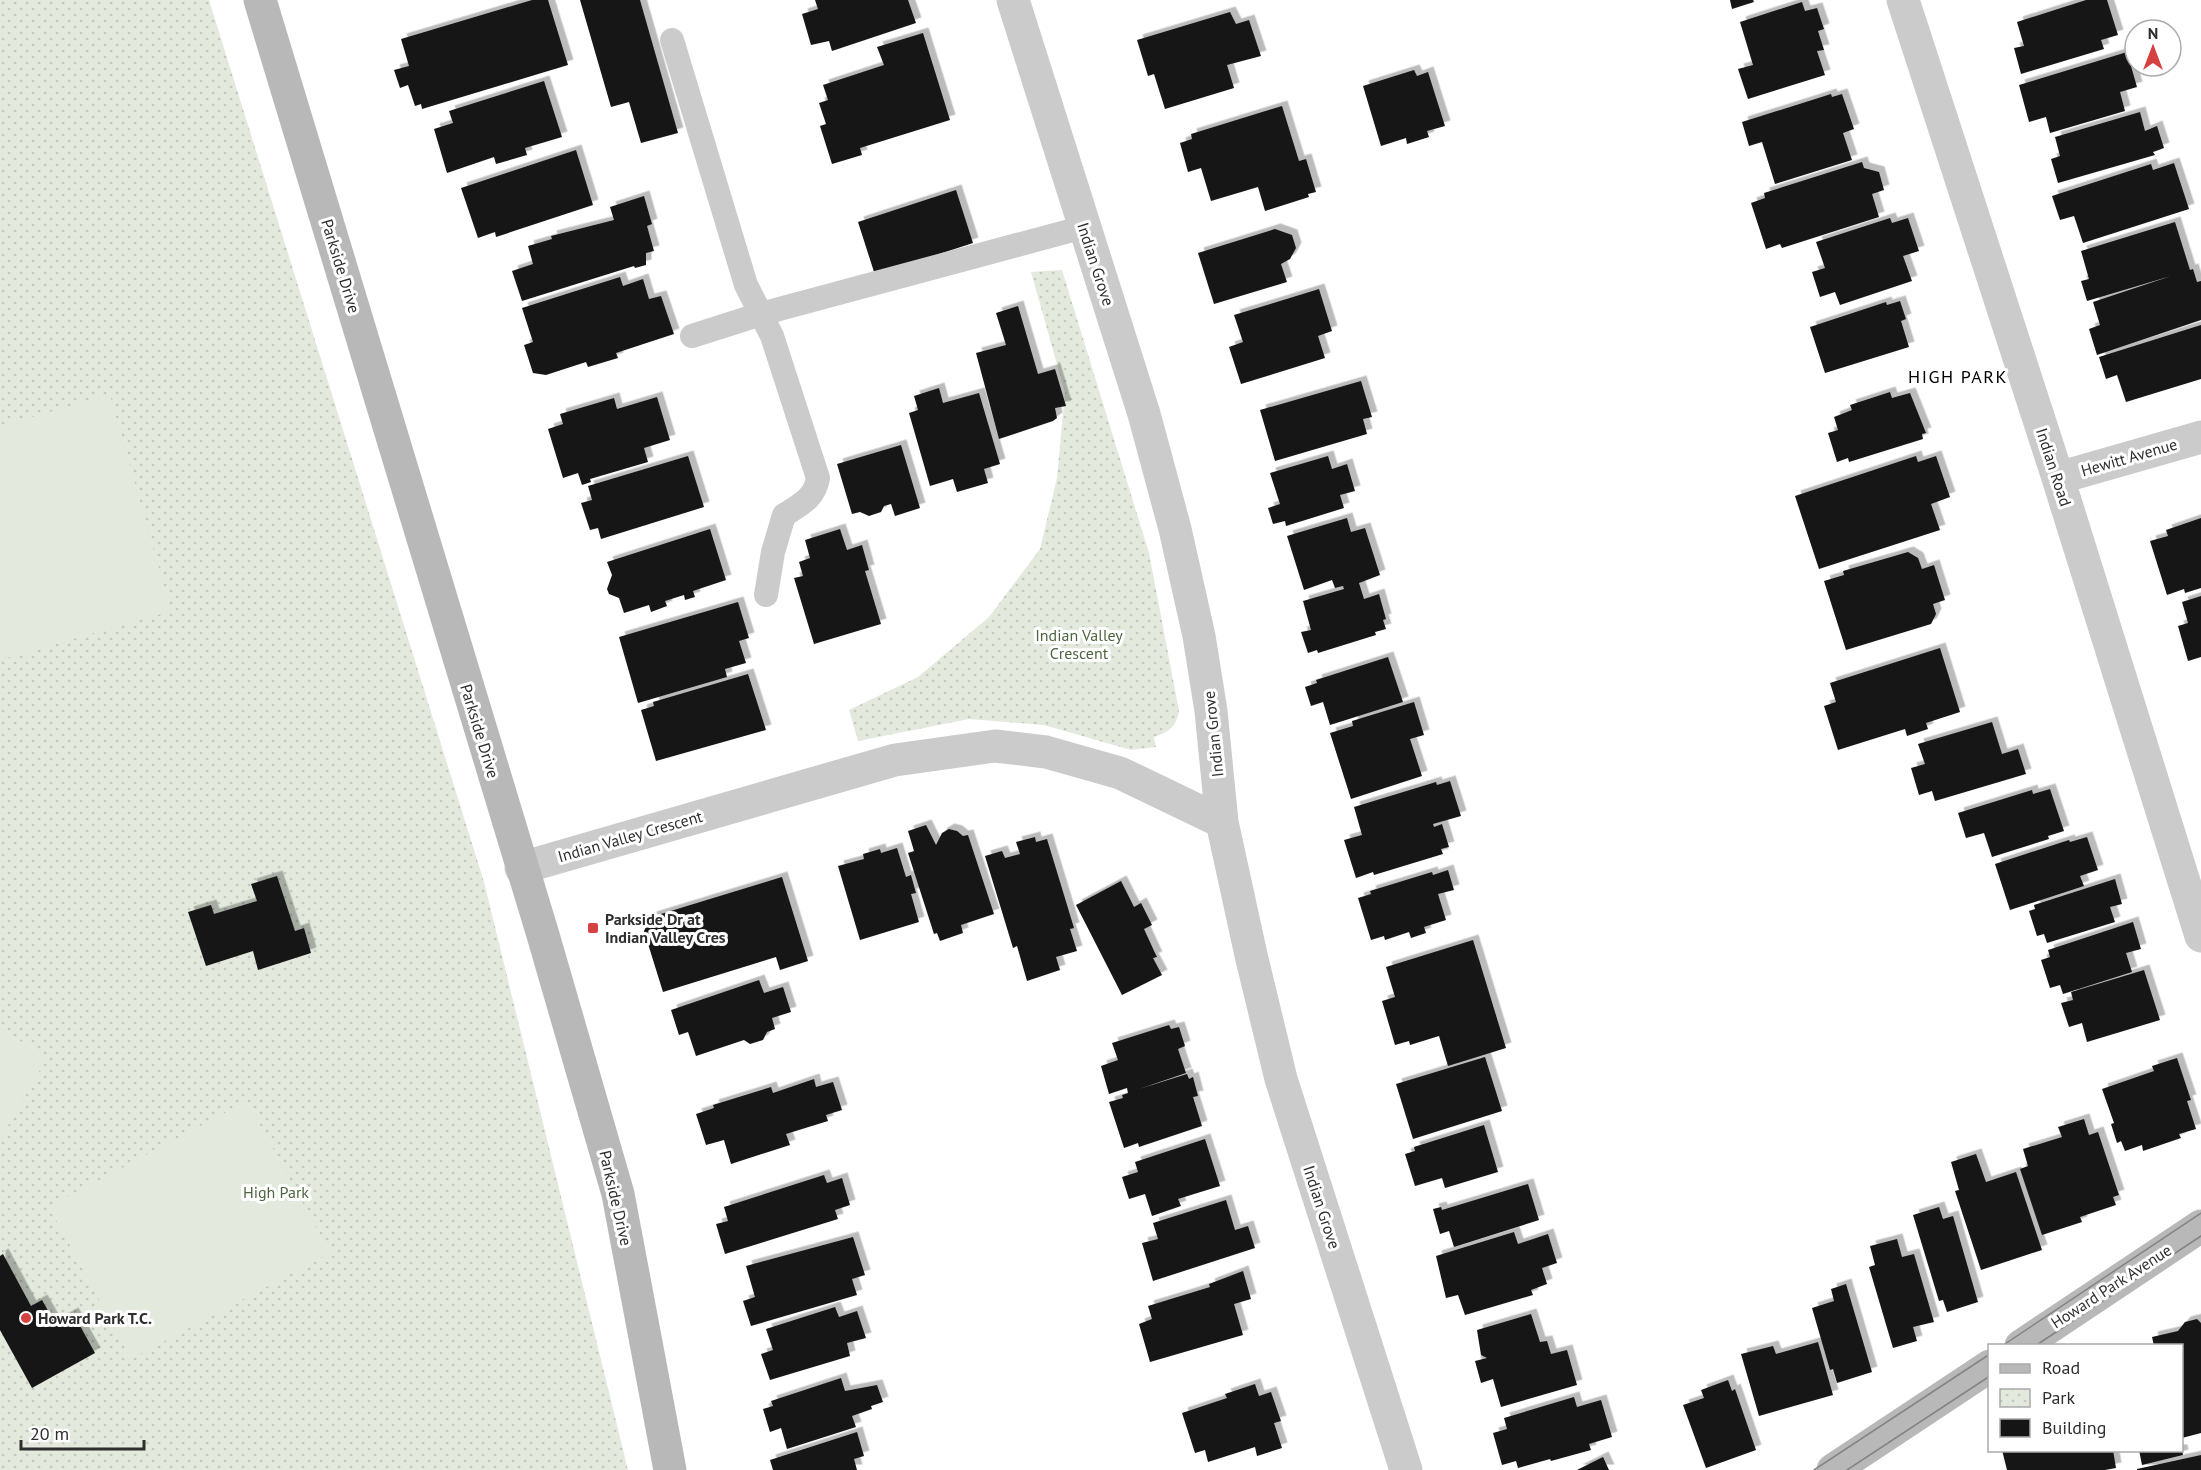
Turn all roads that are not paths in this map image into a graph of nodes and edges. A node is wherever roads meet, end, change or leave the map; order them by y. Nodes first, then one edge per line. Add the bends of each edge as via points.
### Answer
1 (260, 0) edge
2 (1014, 0) edge
3 (1903, 0) edge
4 (672, 40) dead end
5 (1084, 227) junction
6 (761, 314) junction
7 (693, 336) dead end
8 (2201, 437) edge
9 (2058, 478) junction
10 (766, 595) dead end
11 (1222, 822) junction
12 (521, 868) junction
13 (2201, 936) edge
14 (2201, 1226) edge
15 (2024, 1344) edge
16 (1988, 1367) edge
17 (670, 1470) edge
18 (1406, 1470) edge
19 (1833, 1470) edge

1 - 12 main road, Parkside Drive
2 - 5 street, Indian Grove
3 - 9 street, Indian Road
4 - 6 lane via 746,285
5 - 6 lane
5 - 11 street, Indian Grove via 1144,414 1175,529 1210,700
6 - 7 lane
6 - 10 lane via 772,336 818,478 816,489 805,502 784,515
8 - 9 street, Hewitt Avenue
9 - 13 street, Indian Road
11 - 12 street, Indian Valley Crescent via 1120,773 1046,752 995,746 895,760
11 - 18 street, Indian Grove via 1281,1079
12 - 17 main road, Parkside Drive via 618,1194
14 - 15 main road, Howard Park Avenue
16 - 19 main road

